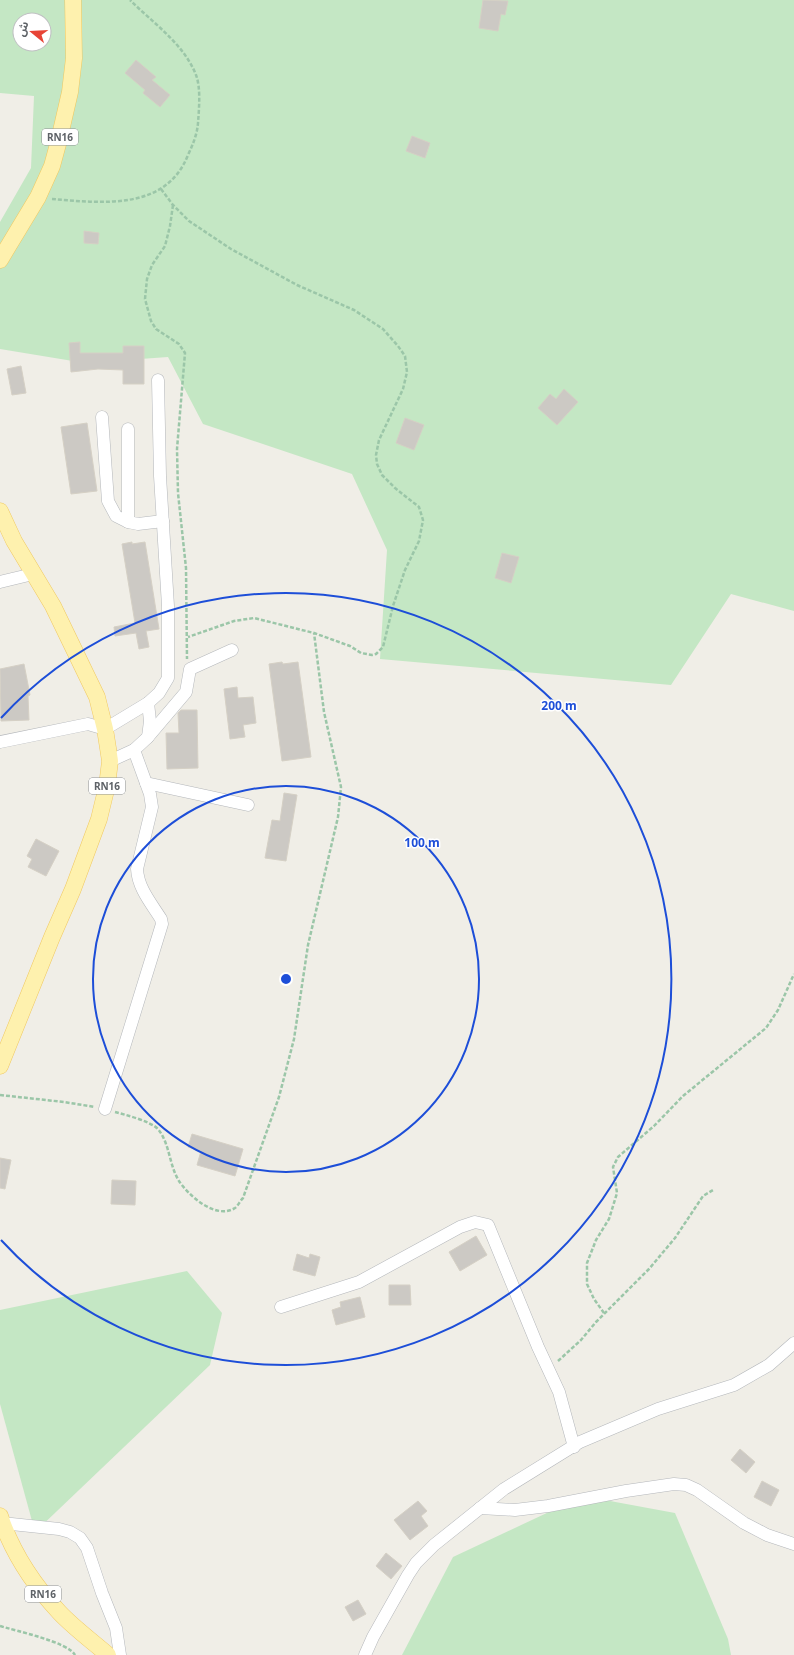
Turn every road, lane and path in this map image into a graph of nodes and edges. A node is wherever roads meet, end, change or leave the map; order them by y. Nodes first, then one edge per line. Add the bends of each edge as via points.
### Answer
1 (73, 0) edge
2 (130, 0) edge
3 (161, 189) junction
4 (38, 197) junction
5 (173, 205) junction
6 (0, 260) edge
7 (158, 380) dead end
8 (102, 418) dead end
9 (128, 430) dead end
10 (0, 511) edge
11 (163, 521) junction
12 (128, 522) junction
13 (33, 574) junction
14 (0, 582) edge
15 (314, 633) junction
16 (188, 637) junction
17 (232, 650) dead end
18 (190, 669) junction
19 (168, 678) junction
20 (188, 683) junction
21 (148, 703) junction
22 (105, 729) junction
23 (148, 738) junction
24 (0, 742) edge
25 (134, 750) junction
26 (110, 761) junction
27 (146, 783) junction
28 (248, 805) dead end
29 (794, 974) edge
30 (0, 1066) edge
31 (0, 1095) edge
32 (105, 1108) junction
33 (713, 1190) dead end
34 (281, 1307) dead end
35 (604, 1314) junction
36 (794, 1343) edge
37 (549, 1370) junction
38 (574, 1448) junction
39 (480, 1508) junction
40 (1, 1519) edge
41 (794, 1544) edge
42 (0, 1626) edge
43 (75, 1655) edge
44 (108, 1655) edge
45 (120, 1655) edge
46 (365, 1655) edge

1 - 4 main road, RN16 via 74,58 70,92 52,166
2 - 3 path via 183,51 197,76 200,102 197,134 184,165 172,181
3 - 4 path via 153,194 129,200 93,202
3 - 5 path
4 - 6 main road, RN16
5 - 15 path via 189,221 231,249 297,286 354,310 383,329 405,356 407,372 403,389 379,440 376,464 386,480 419,507 423,520 419,541 405,570 393,606 384,647 379,652 372,655 362,653
5 - 16 path via 165,246 152,265 147,279 145,299 156,329 179,344 185,353 177,449 178,493 186,568
7 - 11 street
8 - 12 street via 108,501 116,516
9 - 12 street
10 - 13 main road, RN16
11 - 12 street via 138,524
11 - 19 street via 168,606
13 - 14 street
13 - 22 main road, RN16 via 53,606 97,697
15 - 16 path via 254,618 234,621
15 - 32 path via 324,712 341,787 338,817 308,945 294,1039 279,1097 243,1198 236,1207 227,1211 213,1210 195,1198 179,1180 157,1128
16 - 18 path via 187,657
17 - 18 street
18 - 20 street
19 - 20 street
19 - 21 street via 159,693
20 - 23 street via 186,692
21 - 22 street
21 - 23 street
22 - 24 street via 88,724
22 - 26 main road, RN16
23 - 25 street
25 - 26 street
25 - 27 street
26 - 30 main road, RN16 via 100,819
27 - 28 street
27 - 32 street via 152,808 137,869 138,878 162,924
29 - 35 path via 778,1010 766,1028 683,1096 618,1158 613,1167 618,1193 609,1219 596,1240 587,1263 587,1284
31 - 32 path
33 - 35 path via 704,1196 649,1270
34 - 37 street via 359,1282 444,1234 475,1222 488,1226
35 - 37 path
36 - 38 street via 769,1365 734,1385 658,1409 580,1442
37 - 38 street via 559,1392
38 - 39 street via 504,1489
39 - 41 street via 515,1510 548,1506 674,1484 697,1490 744,1523
39 - 46 street via 416,1563
40 - 44 main road, RN16 via 15,1552 35,1584 60,1613
40 - 45 street via 59,1529 80,1538 87,1548 116,1628
42 - 43 path via 62,1645 72,1650

